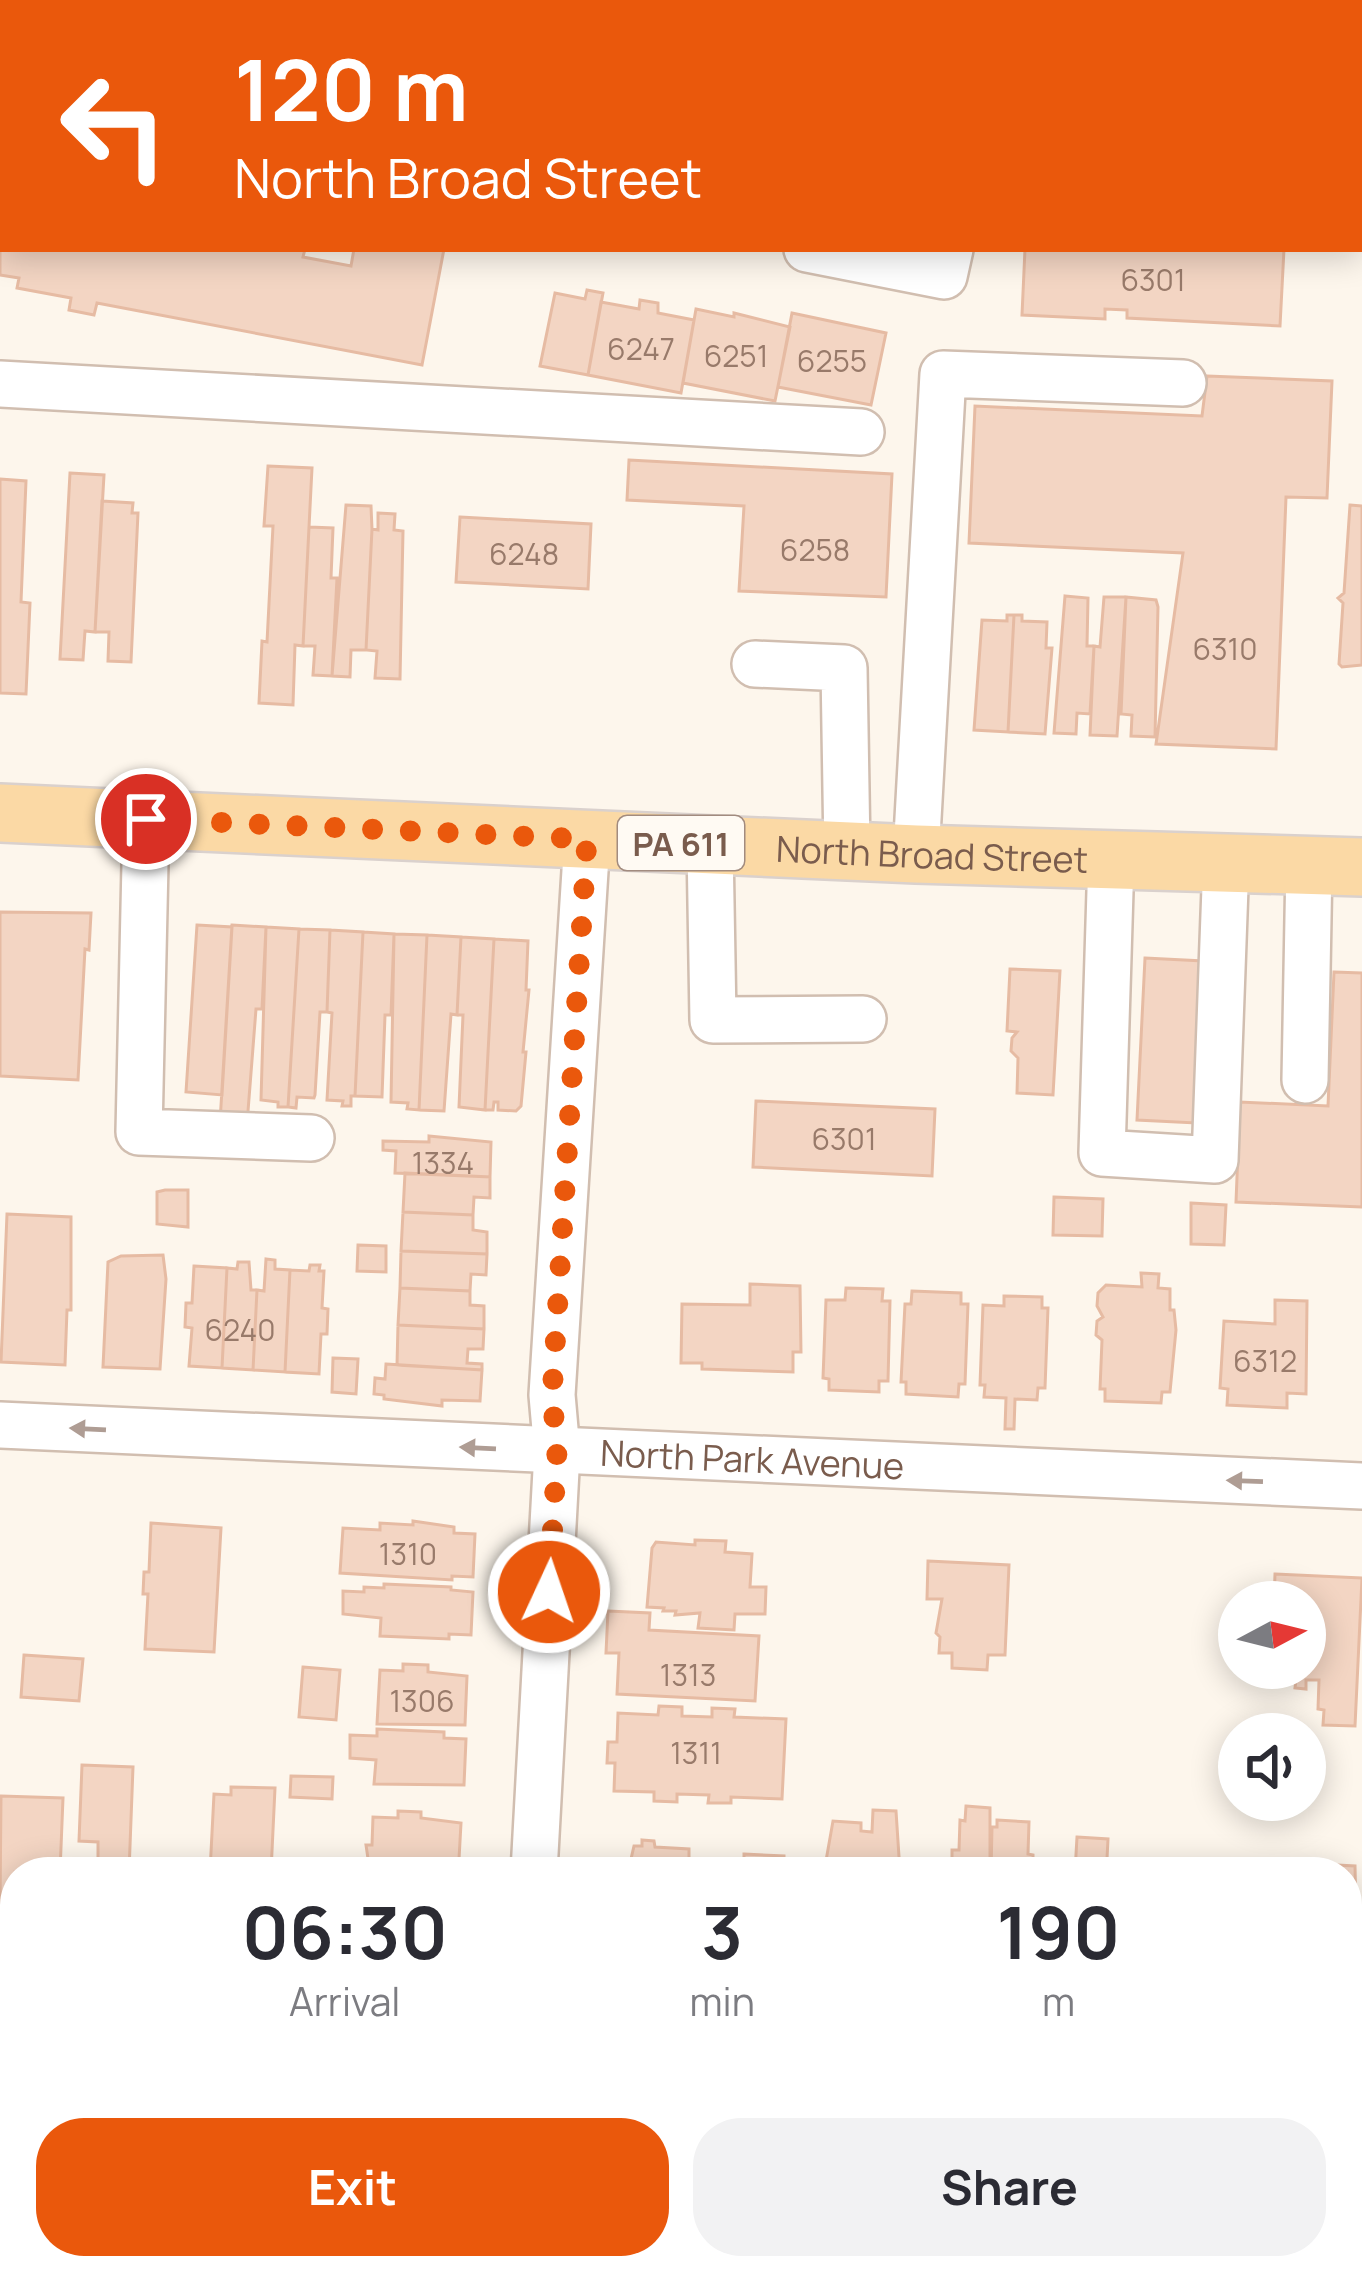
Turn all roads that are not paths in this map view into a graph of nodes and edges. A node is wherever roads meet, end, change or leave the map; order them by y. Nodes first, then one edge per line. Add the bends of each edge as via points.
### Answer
1 (839, 252) edge
2 (947, 262) edge
3 (1183, 383) dead end
4 (0, 384) edge
5 (861, 433) dead end
6 (754, 664) dead end
7 (0, 813) edge
8 (146, 819) junction
9 (587, 839) junction
10 (710, 845) junction
11 (847, 851) junction
12 (916, 854) junction
13 (1111, 858) junction
14 (1226, 860) junction
15 (1336, 866) edge
16 (862, 1019) dead end
17 (1305, 1080) dead end
18 (311, 1138) dead end
19 (0, 1425) edge
20 (557, 1452) junction
21 (1362, 1486) edge
22 (535, 1857) edge

1 - 2 street
3 - 12 street via 943,374
4 - 5 street
6 - 11 street via 844,668
7 - 8 main road, North Broad Street / PA 611
8 - 9 main road, North Broad Street / PA 611
8 - 18 street via 139,1132
9 - 10 main road, North Broad Street / PA 611
9 - 20 street via 552,1395
10 - 11 main road, North Broad Street / PA 611
10 - 16 street via 713,1020
11 - 12 main road, North Broad Street / PA 611
12 - 13 main road, North Broad Street / PA 611
13 - 14 main road, North Broad Street / PA 611
13 - 14 street via 1102,1153 1215,1160
14 - 15 main road, North Broad Street / PA 611
15 - 17 street
20 -> 19 street, North Park Avenue
21 -> 20 street, North Park Avenue
20 - 22 street

